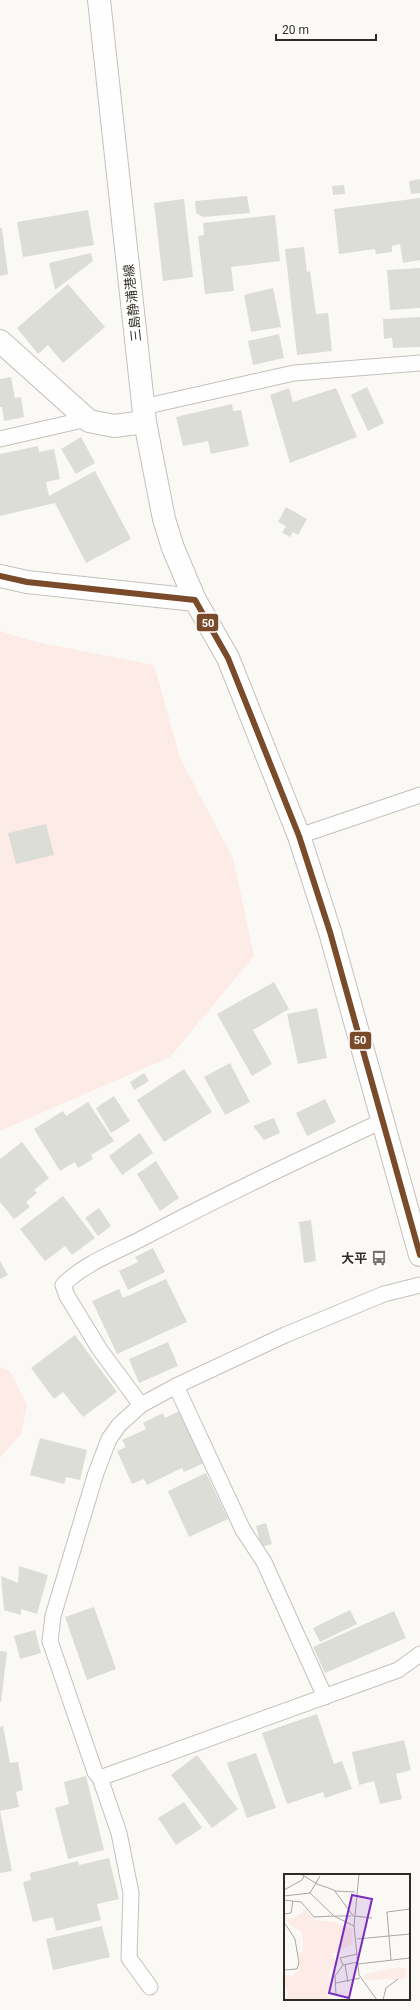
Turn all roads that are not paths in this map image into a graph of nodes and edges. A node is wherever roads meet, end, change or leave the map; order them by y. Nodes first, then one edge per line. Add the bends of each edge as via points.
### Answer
1 (99, 0) edge
2 (0, 341) edge
3 (420, 363) edge
4 (144, 415) junction
5 (87, 419) junction
6 (0, 439) edge
7 (0, 576) edge
8 (195, 600) junction
9 (420, 795) edge
10 (299, 836) junction
11 (382, 1121) junction
12 (420, 1255) edge
13 (420, 1285) edge
14 (176, 1386) junction
15 (141, 1405) junction
16 (420, 1654) edge
17 (325, 1697) junction
18 (100, 1778) junction
19 (150, 1987) dead end

1 - 4 main road, 三島静浦港線
2 - 5 main road
3 - 4 lane via 294,372
4 - 5 main road via 106,426
4 - 8 main road, 三島静浦港線 via 164,519
5 - 6 lane
7 - 8 main road via 27,582
8 - 10 main road, 三島静浦港線 via 228,658
9 - 10 lane
10 - 11 main road, 三島静浦港線 via 330,932
11 - 12 main road, 三島静浦港線
11 - 15 lane via 147,1236 89,1266 63,1285 100,1350
13 - 14 lane via 384,1294 286,1335
14 - 15 lane
14 - 17 lane via 243,1530 264,1562
15 - 18 lane via 119,1425 109,1439 96,1473 53,1616 50,1641 95,1772
16 - 17 lane via 398,1670
17 - 18 lane
18 - 19 lane via 119,1833 131,1893 129,1958

